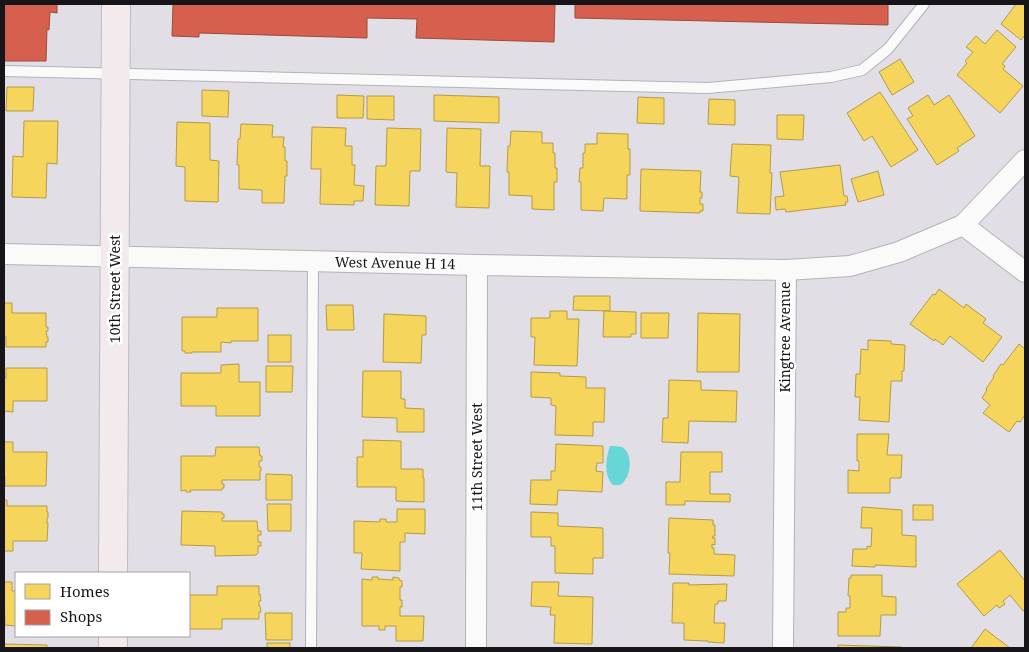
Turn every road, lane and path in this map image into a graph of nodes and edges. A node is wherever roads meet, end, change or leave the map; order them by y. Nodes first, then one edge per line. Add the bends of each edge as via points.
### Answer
1 (116, 4) edge
2 (924, 4) edge
3 (4, 71) edge
4 (116, 73) junction
5 (1025, 160) edge
6 (963, 225) junction
7 (4, 254) edge
8 (115, 257) junction
9 (313, 261) junction
10 (477, 265) junction
11 (786, 270) junction
12 (1025, 272) edge
13 (113, 572) edge
14 (311, 648) edge
15 (476, 648) edge
16 (783, 648) edge

1 - 4 main road, 10th Street West
2 - 4 lane via 888,49 862,70 831,77 708,88
3 - 4 lane
4 - 8 main road, 10th Street West
5 - 6 street, Kingtree Avenue
6 - 11 street, Kingtree Avenue via 899,252 850,266
6 - 12 street
7 - 8 street, West Avenue H 14
8 - 9 street, West Avenue H 14
8 - 13 main road, 10th Street West
9 - 10 street, West Avenue H 14
9 - 14 lane
10 - 11 street, West Avenue H 14
10 - 15 street, 11th Street West
11 - 16 street, Kingtree Avenue

